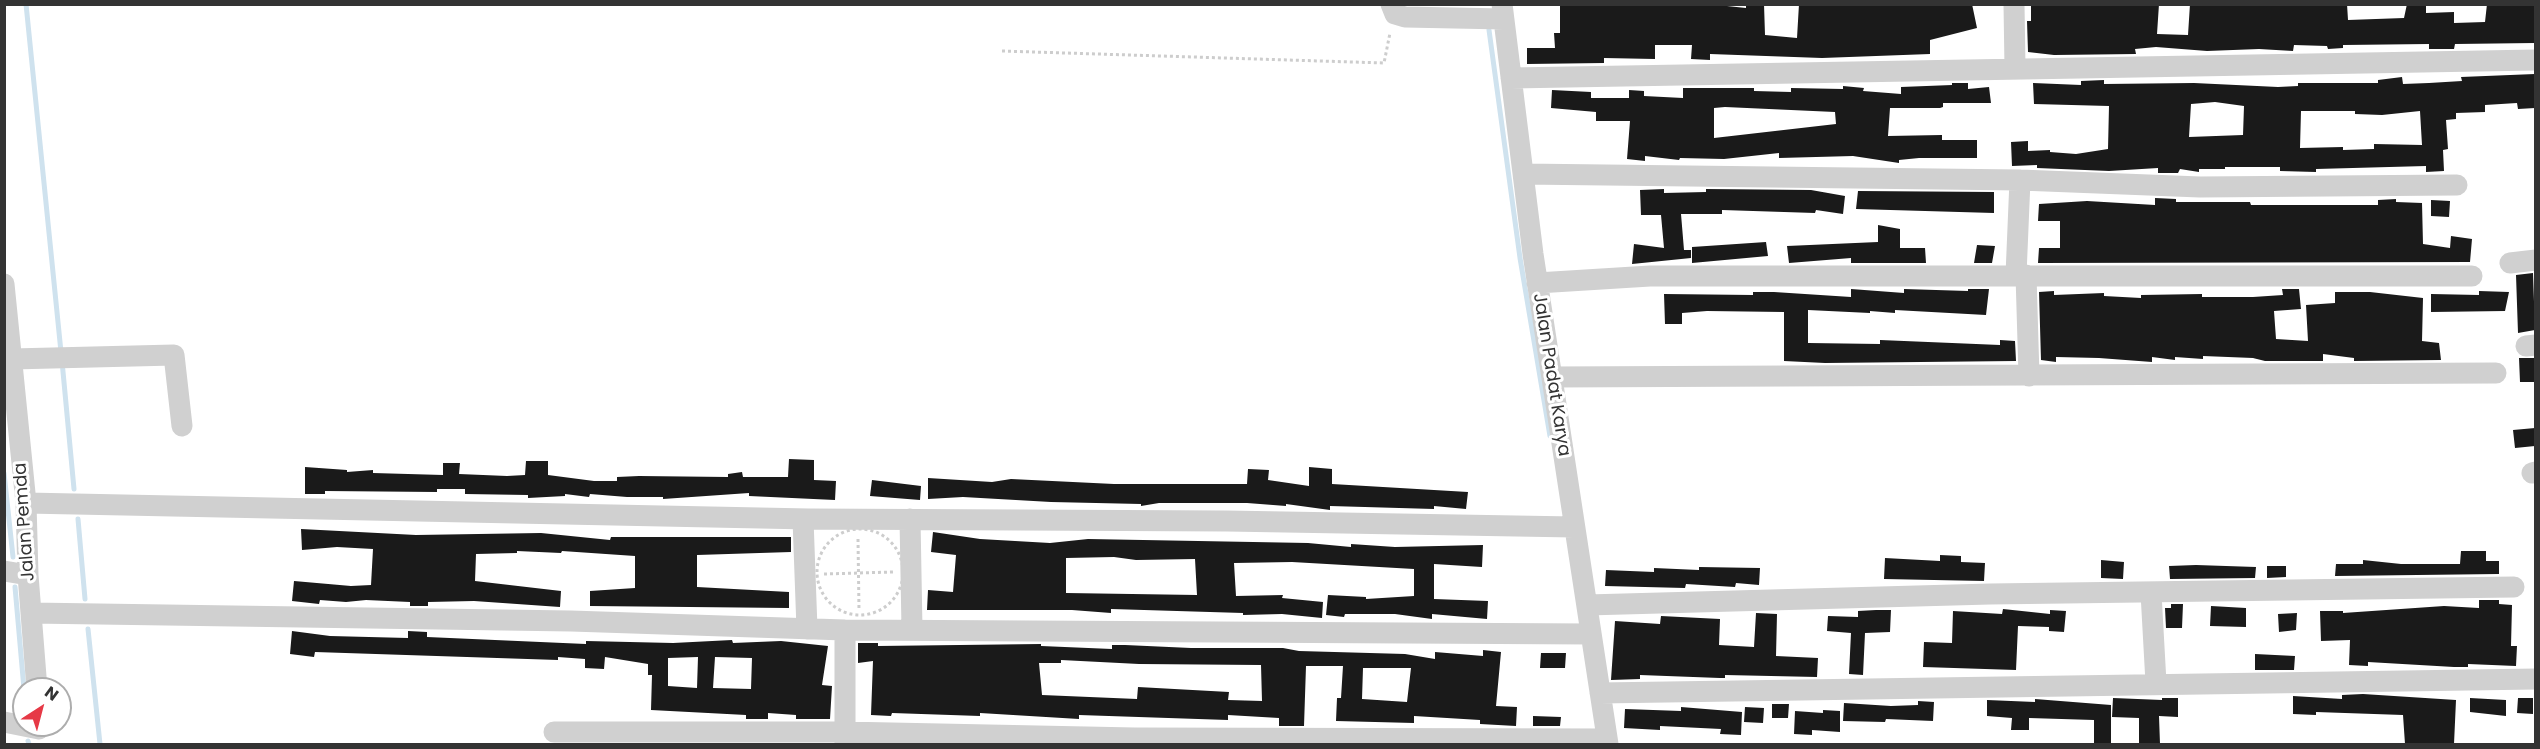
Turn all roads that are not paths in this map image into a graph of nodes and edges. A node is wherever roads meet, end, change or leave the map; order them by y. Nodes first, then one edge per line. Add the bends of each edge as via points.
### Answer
1 (2014, 4) edge
2 (1393, 9) edge
3 (1503, 11) edge
4 (2535, 60) edge
5 (2016, 68) junction
6 (1511, 78) junction
7 (1523, 174) junction
8 (2020, 180) junction
9 (2457, 185) dead end
10 (2535, 260) edge
11 (2510, 262) dead end
12 (2021, 275) junction
13 (2472, 276) dead end
14 (1537, 283) junction
15 (4, 284) edge
16 (9, 352) edge
17 (2496, 374) dead end
18 (2029, 376) junction
19 (1552, 377) junction
20 (182, 426) dead end
21 (26, 503) junction
22 (803, 519) junction
23 (910, 519) junction
24 (1574, 526) junction
25 (4, 571) edge
26 (28, 575) junction
27 (2514, 587) dead end
28 (2151, 593) junction
29 (1587, 605) junction
30 (31, 614) junction
31 (852, 623) junction
32 (807, 629) junction
33 (912, 630) junction
34 (1591, 634) junction
35 (36, 677) edge
36 (2535, 679) edge
37 (2156, 683) junction
38 (1600, 693) junction
39 (554, 732) dead end
40 (844, 738) edge
41 (1607, 742) edge

1 - 5 street
2 - 3 street via 1405,17
3 - 6 street, Jalan Padat Karya
4 - 5 street
5 - 6 street
6 - 7 street, Jalan Padat Karya
7 - 8 street
7 - 14 street, Jalan Padat Karya
8 - 9 street via 2200,187
8 - 12 street
10 - 11 street
12 - 13 street
12 - 14 street via 1650,276
12 - 18 street
14 - 19 street, Jalan Padat Karya
15 - 16 street, Jalan Pemda
16 - 20 street via 174,355
16 - 21 street, Jalan Pemda
17 - 18 street
18 - 19 street
19 - 24 street, Jalan Padat Karya
21 - 22 street
21 - 26 street, Jalan Pemda
22 - 23 street via 857,524
22 - 32 street
23 - 24 street
23 - 33 street
24 - 29 street, Jalan Padat Karya
25 - 26 street
26 - 30 street, Jalan Pemda
27 - 28 street
28 - 29 street
28 - 37 street
29 - 34 street, Jalan Padat Karya
30 - 32 street via 559,621
30 - 35 street, Jalan Pemda
31 - 32 street
31 - 33 street
31 - 40 street
33 - 34 street
34 - 38 street, Jalan Padat Karya
36 - 37 street
37 - 38 street
38 - 41 street, Jalan Padat Karya
39 - 40 street
40 - 41 street

